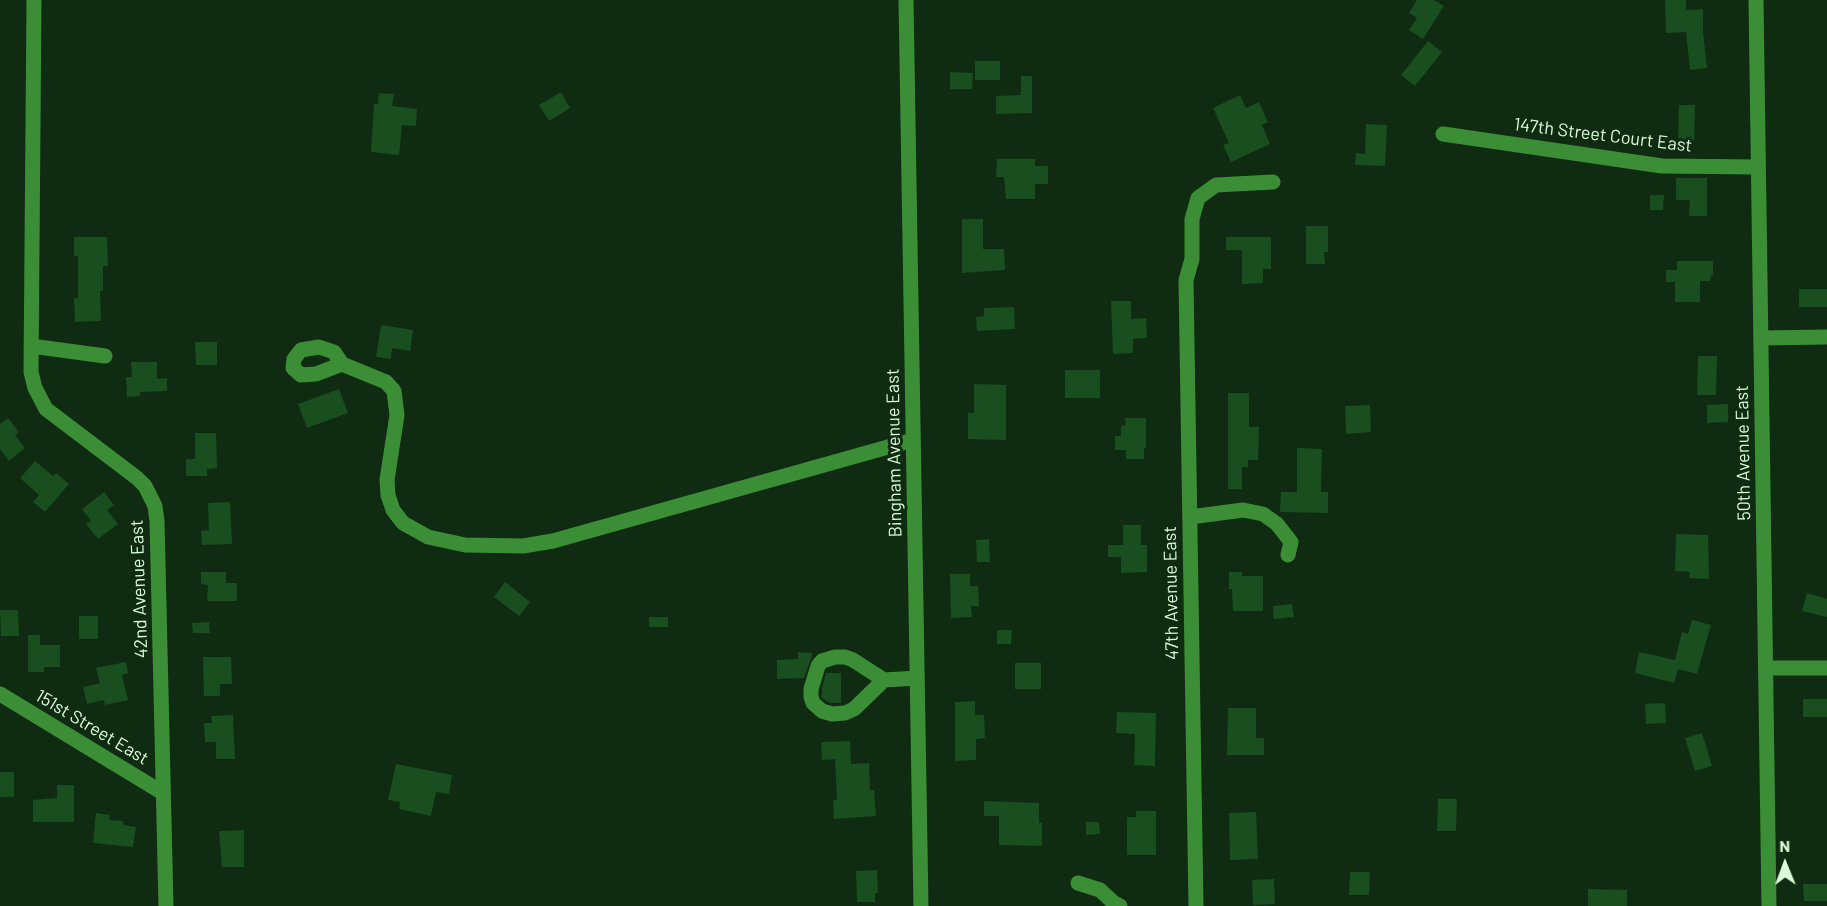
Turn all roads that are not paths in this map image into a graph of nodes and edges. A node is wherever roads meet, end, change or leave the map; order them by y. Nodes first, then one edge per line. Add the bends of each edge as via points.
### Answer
1 (34, 0) edge
2 (906, 0) edge
3 (1756, 0) edge
4 (1443, 134) dead end
5 (1758, 167) junction
6 (1273, 182) dead end
7 (1827, 337) edge
8 (1762, 338) junction
9 (31, 346) junction
10 (105, 356) dead end
11 (342, 364) dead end
12 (913, 440) junction
13 (1190, 517) junction
14 (1288, 555) dead end
15 (1766, 668) junction
16 (1827, 668) edge
17 (917, 678) junction
18 (884, 680) junction
19 (0, 694) edge
20 (163, 793) junction
21 (1078, 884) dead end
22 (166, 906) edge
23 (921, 906) edge
24 (1120, 906) edge
25 (1196, 906) edge
26 (1769, 906) edge

1 - 9 street, 42nd Avenue East
2 - 12 street, Bingham Avenue East
3 - 5 street, 50th Avenue East
4 - 5 street, 147th Street Court East via 1662,166
5 - 8 street, 50th Avenue East
6 - 13 street, 47th Avenue East via 1216,185 1198,198 1192,219 1192,259 1186,280
7 - 8 street
8 - 15 street, 50th Avenue East
9 - 10 street
9 - 20 street, 42nd Avenue East via 31,372 46,409 137,478 155,506
11 - 12 street via 386,382 394,391 397,415 387,480 393,510 404,523 428,537 465,545 500,547 553,541
12 - 17 street, Bingham Avenue East
13 - 14 street via 1244,510 1263,514 1277,524 1291,543
13 - 25 street, 47th Avenue East
15 - 16 street
15 - 26 street, 50th Avenue East
17 - 18 street
17 - 23 street, Bingham Avenue East
18 - 18 street via 845,657 822,660 811,697 822,711 845,713
19 - 20 street, 151st Street East
20 - 22 street, 42nd Avenue East
21 - 24 street via 1100,890

